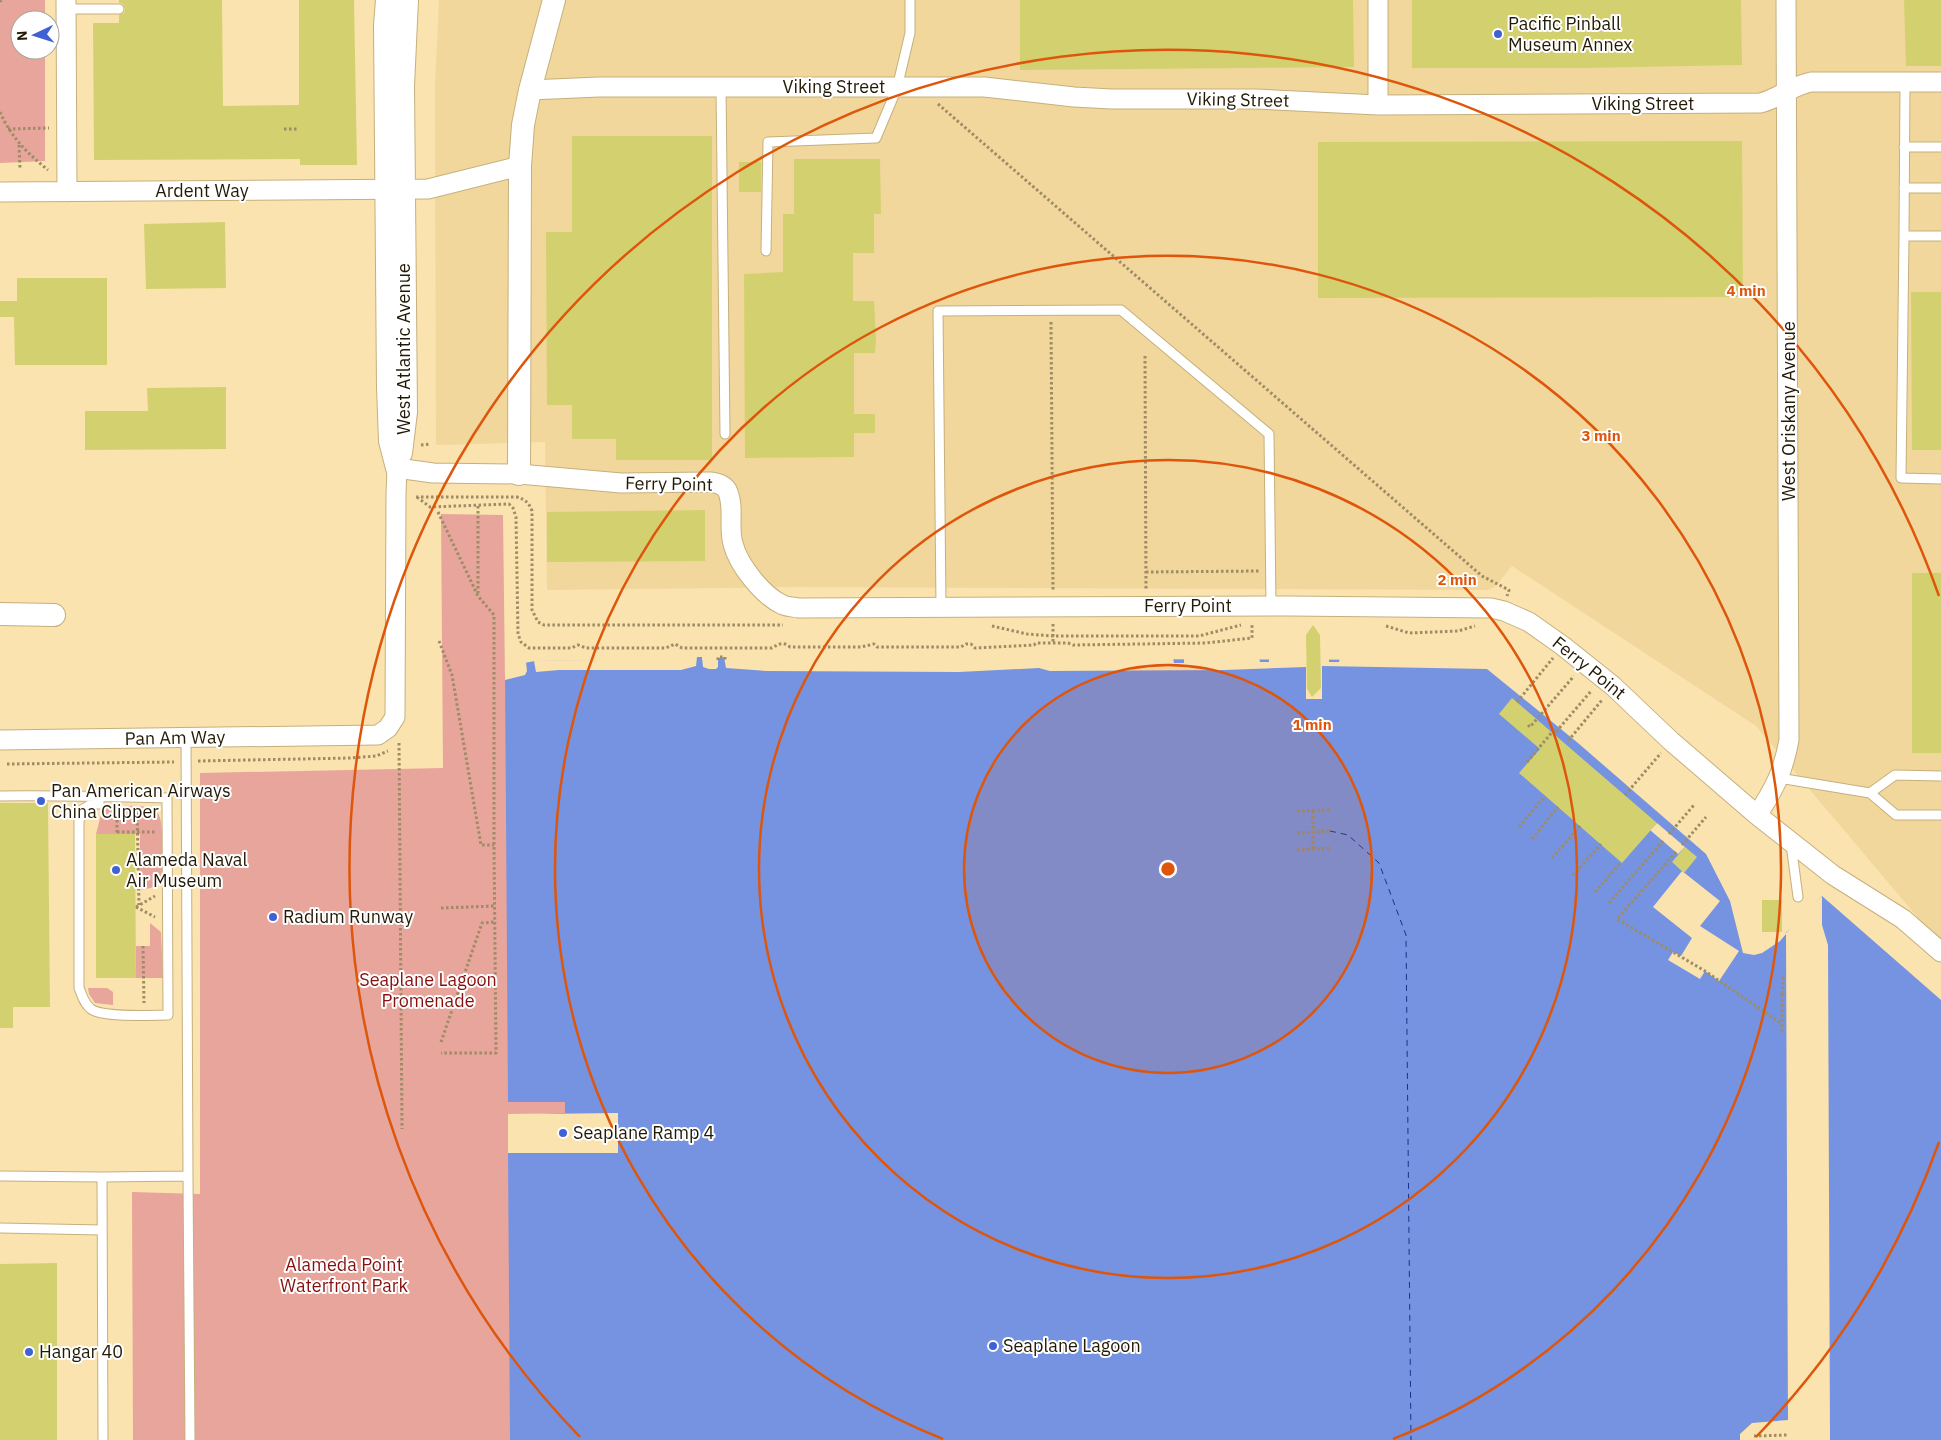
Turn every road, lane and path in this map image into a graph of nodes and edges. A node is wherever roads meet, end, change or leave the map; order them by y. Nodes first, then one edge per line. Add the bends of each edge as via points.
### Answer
1 (387, 0) edge
2 (406, 0) edge
3 (554, 0) edge
4 (910, 0) edge
5 (1378, 0) edge
6 (1786, 0) edge
7 (66, 4) edge
8 (119, 9) dead end
9 (1905, 82) junction
10 (1941, 82) edge
11 (721, 87) junction
12 (897, 88) junction
13 (919, 88) junction
14 (530, 90) junction
15 (1787, 90) junction
16 (1378, 105) junction
17 (0, 112) edge
18 (49, 128) dead end
19 (8, 129) junction
20 (284, 129) dead end
21 (299, 129) dead end
22 (20, 144) junction
23 (1904, 147) junction
24 (1941, 147) edge
25 (520, 166) junction
26 (20, 168) dead end
27 (48, 170) dead end
28 (1904, 188) junction
29 (1941, 188) edge
30 (395, 190) junction
31 (0, 192) edge
32 (67, 192) junction
33 (1904, 236) junction
34 (1941, 236) edge
35 (766, 252) dead end
36 (1050, 311) junction
37 (1144, 356) dead end
38 (725, 434) dead end
39 (430, 444) dead end
40 (420, 445) dead end
41 (397, 468) junction
42 (519, 474) junction
43 (1941, 478) edge
44 (478, 506) dead end
45 (438, 512) dead end
46 (1271, 570) junction
47 (1146, 572) junction
48 (1509, 590) dead end
49 (1146, 591) dead end
50 (1053, 592) dead end
51 (478, 596) junction
52 (1271, 606) junction
53 (942, 607) junction
54 (0, 614) edge
55 (54, 615) dead end
56 (1053, 617) dead end
57 (439, 641) dead end
58 (1053, 643) dead end
59 (1564, 646) junction
60 (718, 660) dead end
61 (725, 660) dead end
62 (1585, 664) junction
63 (1608, 682) junction
64 (1517, 702) dead end
65 (1528, 725) dead end
66 (186, 738) junction
67 (0, 740) edge
68 (1568, 741) dead end
69 (1671, 741) junction
70 (399, 744) dead end
71 (356, 758) dead end
72 (186, 761) junction
73 (1527, 762) dead end
74 (7, 764) dead end
75 (1941, 776) edge
76 (1779, 778) junction
77 (1870, 793) junction
78 (1625, 795) dead end
79 (0, 796) edge
80 (99, 796) junction
81 (1545, 796) dead end
82 (117, 797) junction
83 (137, 797) junction
84 (1694, 805) dead end
85 (1558, 808) dead end
86 (1330, 810) dead end
87 (1297, 811) dead end
88 (1313, 811) junction
89 (1757, 815) junction
90 (1941, 815) edge
91 (1706, 818) dead end
92 (1580, 826) dead end
93 (1519, 827) dead end
94 (1330, 831) dead end
95 (138, 832) junction
96 (167, 832) junction
97 (1313, 832) junction
98 (1297, 833) dead end
99 (1669, 834) dead end
100 (1532, 839) dead end
101 (1790, 839) junction
102 (1663, 841) dead end
103 (1601, 844) dead end
104 (494, 845) junction
105 (1682, 845) dead end
106 (1330, 848) dead end
107 (1313, 849) junction
108 (1297, 850) dead end
109 (1676, 852) dead end
110 (1552, 858) dead end
111 (1621, 862) dead end
112 (1573, 875) dead end
113 (167, 888) junction
114 (1596, 892) dead end
115 (1798, 896) dead end
116 (1609, 904) dead end
117 (139, 905) junction
118 (494, 906) junction
119 (441, 908) dead end
120 (494, 922) junction
121 (168, 923) junction
122 (143, 946) dead end
123 (1941, 952) edge
124 (1786, 978) dead end
125 (1782, 994) dead end
126 (1782, 1009) junction
127 (144, 1015) junction
128 (1782, 1024) junction
129 (1782, 1034) dead end
130 (441, 1042) dead end
131 (441, 1054) dead end
132 (402, 1129) dead end
133 (0, 1176) edge
134 (102, 1176) junction
135 (188, 1176) junction
136 (0, 1228) edge
137 (102, 1230) junction
138 (1788, 1435) dead end
139 (1754, 1436) dead end
140 (103, 1440) edge
141 (190, 1440) edge

1 - 30 street, West Atlantic Avenue via 385,25
2 - 30 street, West Atlantic Avenue
3 - 14 street
4 - 12 lane via 910,33
5 - 16 street
6 - 15 street, West Oriskany Avenue
7 - 8 lane
7 - 32 street
9 - 10 street, Viking Street
9 - 15 street, Viking Street via 1811,82
9 - 23 lane
11 - 12 street, Viking Street
11 - 14 street, Viking Street via 599,86
11 - 38 lane
12 - 13 street, Viking Street
12 - 35 lane via 876,138 768,142
13 - 16 street, Viking Street via 984,87 1112,99 1256,99
13 - 48 path via 1482,576
14 - 25 street
15 - 16 street, Viking Street via 1760,104
15 - 76 street, West Oriskany Avenue via 1790,713 1785,764
17 - 19 path
18 - 19 path
19 - 22 path
20 - 21 path
22 - 26 path
22 - 27 path
23 - 24 lane
23 - 28 lane
25 - 30 street, Ardent Way via 435,188
25 - 42 street
28 - 29 lane
28 - 33 lane
30 - 32 street, Ardent Way
30 - 41 street, West Atlantic Avenue via 406,412
31 - 32 street, Ardent Way
33 - 34 lane
33 - 43 lane via 1901,478
36 - 46 lane via 1122,310 1269,434
36 - 50 path
36 - 53 lane via 938,311
37 - 47 path
39 - 40 path
41 - 42 street, Ferry Point via 433,473
41 - 66 street, Pan Am Way via 395,717 388,728 378,735
42 - 53 street, Ferry Point via 622,483 720,483 726,489 730,503 733,543 741,562 753,580 785,606
44 - 51 path
45 - 51 path
46 - 47 path
46 - 52 lane
47 - 49 path
51 - 104 path via 494,615
52 - 53 street, Ferry Point
52 - 59 street, Ferry Point via 1491,608 1529,622
54 - 55 street
56 - 58 path
57 - 104 path via 452,674 481,845
59 - 62 street, Ferry Point
59 - 64 path
60 - 61 path via 725,657
62 - 63 street, Ferry Point
62 - 65 path via 1530,727
63 - 68 path
63 - 69 street, Ferry Point
63 - 73 path via 1555,733 1553,731
66 - 67 street, Pan Am Way
66 - 72 lane
69 - 78 path
69 - 89 street, Ferry Point
70 - 132 path
71 - 72 path
72 - 74 path
72 - 135 lane
75 - 77 lane via 1895,775
76 - 77 lane
76 - 89 street, West Oriskany Avenue
77 - 90 lane via 1896,815
79 - 80 lane
80 - 82 lane
80 - 127 lane via 99,804 83,809 79,821 79,988 89,1008 100,1014
81 - 93 path
82 - 83 lane
82 - 95 path via 117,833
83 - 95 path
83 - 96 lane via 167,798
84 - 99 path
85 - 100 path
86 - 88 path
87 - 88 path
88 - 97 path
89 - 101 street, Ferry Point
91 - 105 path
92 - 110 path
94 - 97 path
95 - 96 path
95 - 117 path
96 - 113 lane
97 - 98 path
97 - 107 path
101 - 115 lane
101 - 123 street, Ferry Point via 1833,875 1903,919
102 - 116 path
103 - 112 path
104 - 118 path
106 - 107 path
107 - 108 path
109 - 128 path via 1617,919 1705,971
111 - 114 path
113 - 117 path
113 - 121 lane
117 - 121 path via 136,906
118 - 119 path
118 - 120 path
120 - 130 path via 482,923
120 - 131 path via 496,1054
121 - 127 lane via 168,1015
122 - 127 path
124 - 126 path via 1783,978
125 - 126 path
126 - 128 path
128 - 129 path
133 - 134 lane
134 - 135 lane
134 - 137 lane
135 - 141 lane
136 - 137 lane
137 - 140 lane
138 - 139 path

